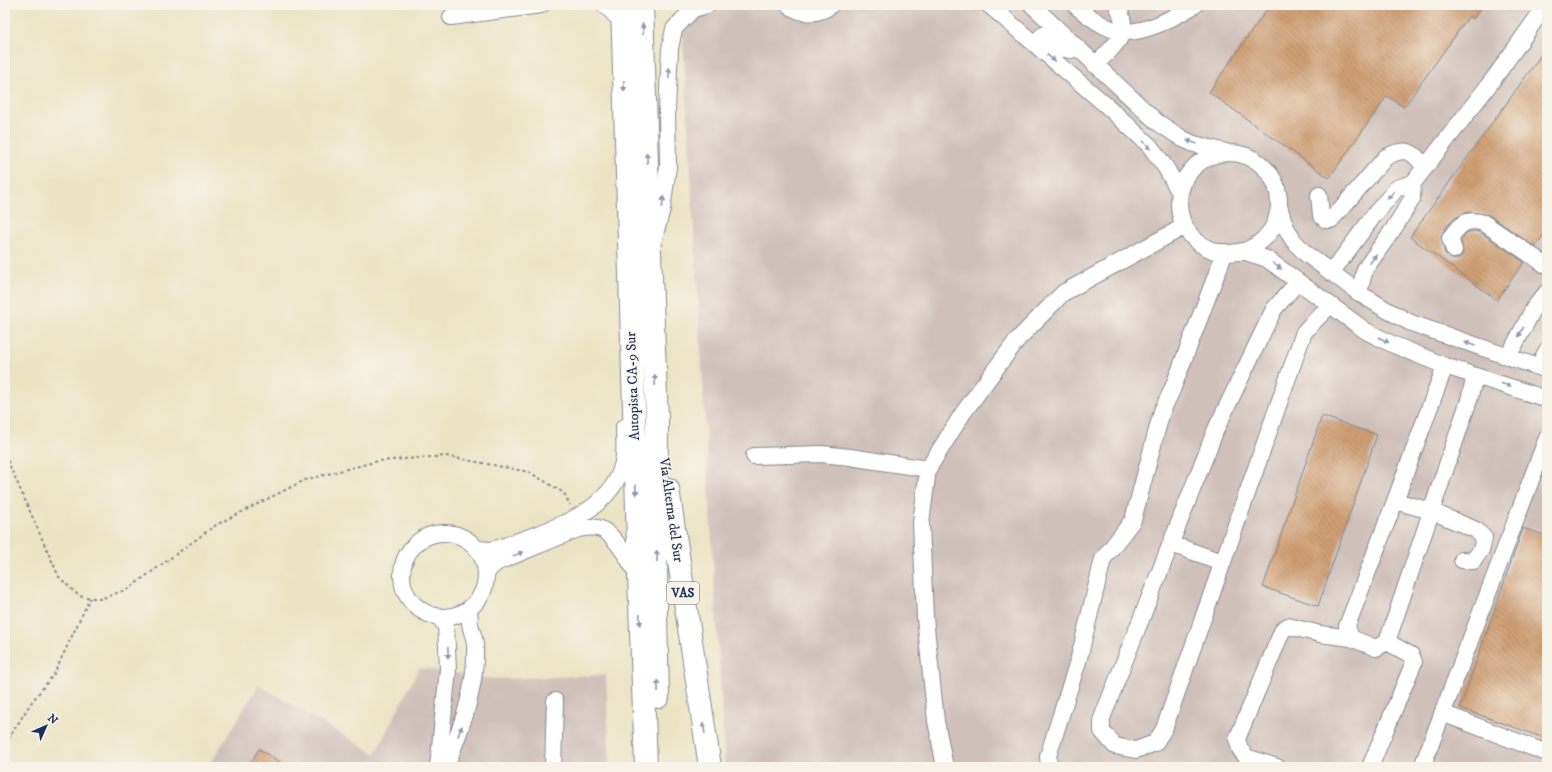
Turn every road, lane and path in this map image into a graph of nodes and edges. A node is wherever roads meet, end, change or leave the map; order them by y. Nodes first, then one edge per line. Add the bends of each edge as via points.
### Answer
1 (541, 5) edge
2 (605, 5) edge
3 (642, 5) edge
4 (707, 5) edge
5 (789, 5) edge
6 (831, 5) edge
7 (990, 5) edge
8 (1075, 5) edge
9 (1117, 5) edge
10 (1195, 5) edge
11 (1546, 5) edge
12 (1038, 10) edge
13 (622, 14) edge
14 (451, 17) dead end
15 (1122, 32) junction
16 (1034, 44) junction
17 (1081, 52) junction
18 (1095, 65) junction
19 (1230, 152) junction
20 (1425, 168) junction
21 (1413, 184) junction
22 (1180, 193) junction
23 (1320, 195) dead end
24 (1279, 206) junction
25 (1185, 226) junction
26 (1454, 250) dead end
27 (1242, 251) junction
28 (1225, 252) junction
29 (650, 253) junction
30 (1547, 266) edge
31 (630, 269) junction
32 (1331, 273) junction
33 (1298, 282) junction
34 (1547, 292) edge
35 (1359, 293) junction
36 (1330, 305) junction
37 (1547, 350) edge
38 (1508, 356) junction
39 (1444, 366) junction
40 (1543, 368) edge
41 (1475, 376) junction
42 (1547, 399) edge
43 (657, 419) junction
44 (1547, 438) edge
45 (5, 455) edge
46 (754, 456) dead end
47 (928, 469) junction
48 (1542, 469) edge
49 (1395, 501) junction
50 (1431, 511) junction
51 (576, 518) junction
52 (1171, 544) junction
53 (477, 549) junction
54 (1462, 560) dead end
55 (1222, 562) junction
56 (486, 574) junction
57 (639, 577) junction
58 (90, 598) junction
59 (469, 609) junction
60 (439, 617) junction
61 (1351, 638) junction
62 (1387, 642) junction
63 (555, 701) dead end
64 (1442, 713) junction
65 (5, 744) edge
66 (645, 745) junction
67 (1547, 753) edge
68 (438, 767) edge
69 (446, 767) edge
70 (553, 767) edge
71 (638, 767) edge
72 (646, 767) edge
73 (661, 767) edge
74 (710, 767) edge
75 (945, 767) edge
76 (1049, 767) edge
77 (1277, 767) edge
78 (1370, 767) edge
79 (1422, 767) edge

1 - 14 street
2 - 13 street
29 -> 3 highway, Autopista CA-9 Sur
29 -> 4 street via 662,209 668,167 671,42 674,29 693,10
5 - 6 street via 805,12 818,12
7 - 12 street via 1030,28
7 - 16 street
8 - 15 street via 1108,27
9 - 15 street via 1121,12
10 - 15 street via 1146,29
11 - 20 street
12 - 17 street
13 -> 31 highway, Autopista CA-9 Sur
15 - 18 street
16 - 17 street via 1042,34 1046,34 1065,49
16 -> 22 street via 1150,146
17 - 18 street
19 -> 18 street via 1183,139 1157,122
19 - 22 street via 1212,155 1197,164 1186,177
19 - 24 street via 1249,157 1266,169 1276,186
20 - 21 street
20 - 23 street via 1418,158 1408,152 1398,151 1386,156 1331,220 1326,220 1321,215
21 -> 32 street via 1397,188
35 -> 21 street via 1365,269 1412,199
22 - 25 street via 1179,210
24 - 27 street via 1276,221 1268,235 1256,245
24 - 32 street via 1285,226 1293,240
25 - 28 street via 1195,239 1209,248
25 - 47 street via 1064,294 1017,340 963,413
26 - 30 street via 1450,238 1466,221 1474,220 1484,223
27 - 28 street
27 -> 33 street via 1267,259
28 - 76 street via 1162,411 1133,520 1103,559 1079,658 1048,756
43 -> 29 highway, Autopista CA-9 Sur
31 - 51 street via 621,283 623,465 619,477 602,500
31 -> 57 highway, Autopista CA-9 Sur
32 - 35 street
33 - 36 street
33 - 52 street via 1274,309 1216,429
34 -> 38 street via 1534,308
38 -> 35 street via 1410,323
36 -> 39 street via 1392,344
36 - 55 street via 1304,332
37 - 40 street
38 - 40 street
39 - 41 street
39 - 49 street
41 -> 42 street
41 - 50 street
73 -> 43 highway, Autopista CA-9 Sur via 656,616
74 -> 43 highway, Vía Alterna del Sur / VAS
44 - 48 street
45 - 58 path via 59,577 79,596
46 - 47 street via 821,454
47 - 75 street via 921,523 925,618 936,721
48 - 64 street
49 - 50 street
49 - 61 street via 1347,626
50 - 54 street via 1476,530 1484,538 1481,550 1473,561
50 - 62 street
51 - 53 street via 502,547 491,550
51 - 58 path via 564,493 529,472 446,456 378,461 305,480 216,525 128,588 100,599
52 - 55 street
52 - 55 street via 1102,718 1102,731 1115,746 1136,750 1155,743 1164,728
53 - 56 street via 484,561
53 - 60 street via 467,540 441,534 428,537 416,544 408,555 402,581 407,594 415,605 426,613
56 -> 57 street via 498,562 578,529 590,527 601,529 618,544
56 - 59 street via 484,588 478,600
57 -> 66 highway, Autopista CA-9 Sur
58 - 65 path via 54,674 31,703
59 - 60 street via 455,616
69 -> 59 street via 465,719 472,686 475,643
60 -> 68 street via 446,626 448,662
61 - 62 street via 1376,648
61 - 77 street via 1288,626 1282,629 1237,739 1246,757
62 - 78 street via 1411,655 1414,662
63 - 70 street
64 - 67 street
64 - 79 street
66 - 71 highway
66 - 72 highway, Autopista CA-9 Sur

